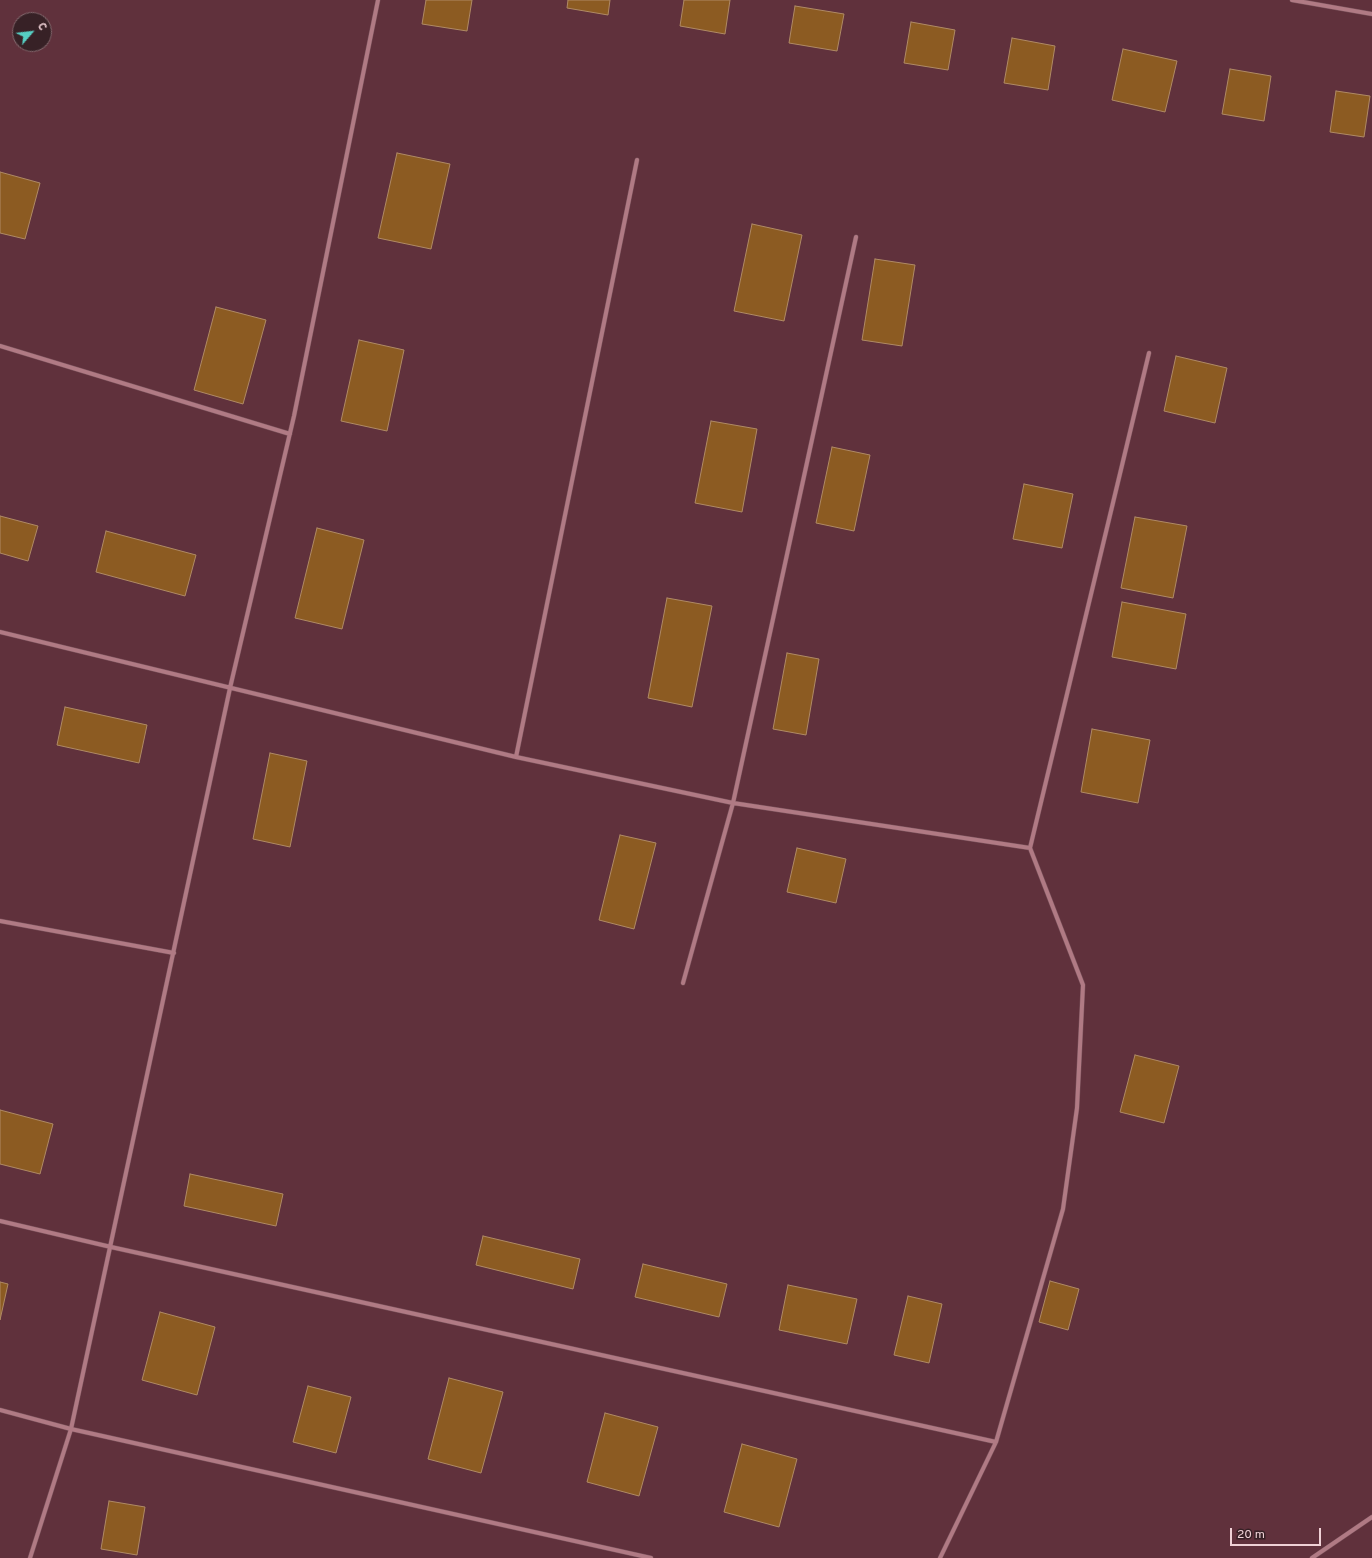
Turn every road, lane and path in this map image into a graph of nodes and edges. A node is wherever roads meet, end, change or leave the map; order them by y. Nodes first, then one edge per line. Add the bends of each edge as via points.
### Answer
1 (378, 0) edge
2 (1292, 0) edge
3 (1372, 14) edge
4 (637, 160) dead end
5 (856, 237) dead end
6 (0, 346) edge
7 (1149, 353) dead end
8 (290, 434) junction
9 (0, 632) edge
10 (230, 688) junction
11 (516, 757) junction
12 (734, 804) junction
13 (1030, 848) junction
14 (0, 921) edge
15 (174, 953) junction
16 (683, 983) dead end
17 (0, 1221) edge
18 (112, 1247) junction
19 (0, 1410) edge
20 (71, 1429) junction
21 (996, 1442) junction
22 (1372, 1517) edge
23 (30, 1558) edge
24 (651, 1558) edge
25 (940, 1558) edge
26 (1312, 1558) edge

1 - 8 street
2 - 3 street
4 - 11 street
5 - 12 street
6 - 8 street
7 - 13 street
8 - 10 street
9 - 10 street
10 - 11 street
10 - 15 street
11 - 12 street
12 - 13 street
12 - 16 street
13 - 21 street via 1083,985 1077,1108 1063,1209
14 - 15 street
15 - 18 street
17 - 18 street
18 - 20 street
18 - 21 street
19 - 20 street
20 - 23 street
20 - 24 street
21 - 25 street
22 - 26 street

